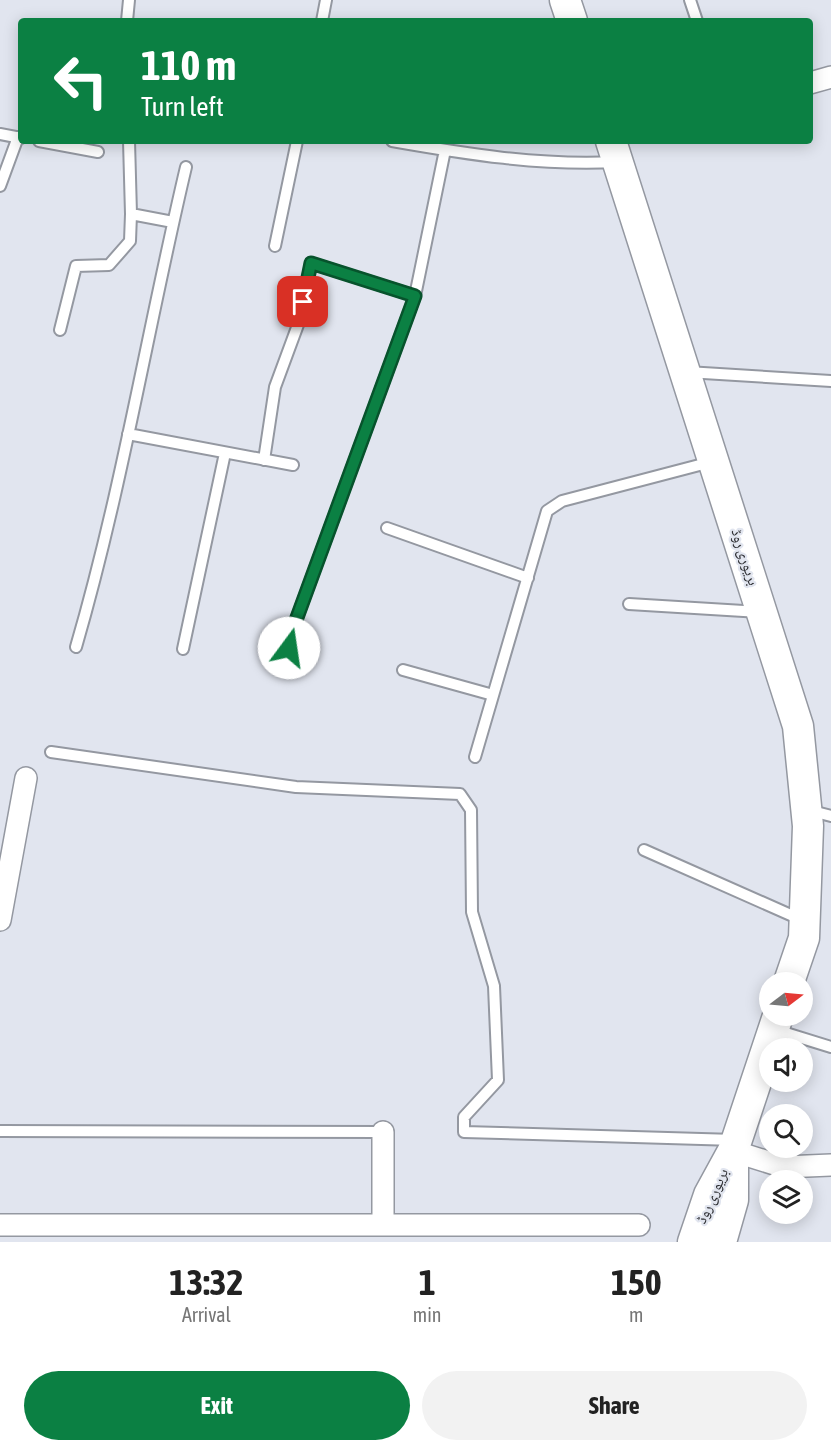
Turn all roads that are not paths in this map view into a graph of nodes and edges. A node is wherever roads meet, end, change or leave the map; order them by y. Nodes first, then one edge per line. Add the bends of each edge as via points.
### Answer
1 (129, 0) edge
2 (326, 0) edge
3 (565, 0) edge
4 (690, 0) edge
5 (127, 18) edge
6 (323, 18) edge
7 (571, 18) edge
8 (696, 18) edge
9 (831, 77) edge
10 (813, 82) edge
11 (0, 134) edge
12 (18, 137) edge
13 (18, 142) edge
14 (55, 144) edge
15 (129, 144) edge
16 (296, 144) edge
17 (410, 144) edge
18 (445, 150) junction
19 (614, 151) edge
20 (98, 152) dead end
21 (186, 167) dead end
22 (0, 186) edge
23 (130, 214) junction
24 (173, 222) junction
25 (275, 246) dead end
26 (415, 296) junction
27 (60, 330) dead end
28 (687, 372) junction
29 (831, 381) edge
30 (128, 434) junction
31 (225, 453) junction
32 (264, 460) junction
33 (715, 461) junction
34 (293, 465) dead end
35 (387, 528) dead end
36 (528, 578) junction
37 (628, 604) dead end
38 (762, 612) junction
39 (76, 647) dead end
40 (289, 648) dead end
41 (183, 649) dead end
42 (403, 670) dead end
43 (494, 694) junction
44 (51, 753) dead end
45 (475, 757) dead end
46 (26, 778) dead end
47 (819, 813) edge
48 (644, 850) dead end
49 (0, 920) edge
50 (805, 922) junction
51 (792, 972) edge
52 (775, 1026) edge
53 (785, 1026) edge
54 (831, 1047) edge
55 (0, 1131) edge
56 (383, 1132) joint
57 (734, 1145) junction
58 (831, 1165) edge
59 (0, 1225) edge
60 (383, 1225) junction
61 (639, 1225) dead end
62 (438, 1234) edge
63 (693, 1242) edge
64 (722, 1242) edge

1 - 5 lane
2 - 6 lane
3 - 7 main road
4 - 8 lane
9 - 10 street
11 - 12 lane
13 - 22 lane
14 - 20 lane
15 - 23 lane
16 - 25 lane
17 - 18 lane
18 - 19 lane via 572,164
18 - 26 lane
19 - 28 main road, بریوری روڈ
21 - 24 lane
23 - 24 lane
23 - 27 lane via 130,241 109,265 76,266
24 - 30 lane
26 - 32 lane via 311,263 299,322 275,387
26 - 40 lane
28 - 29 lane
28 - 33 main road, بریوری روڈ
30 - 31 lane
30 - 39 lane via 102,558
31 - 32 lane
31 - 41 lane
32 - 34 lane
33 - 36 lane via 562,501 547,511
33 - 38 main road, بریوری روڈ
35 - 36 lane
36 - 43 lane
37 - 38 lane
38 - 47 main road, بریوری روڈ via 798,726
42 - 43 lane
43 - 45 lane
44 - 57 lane via 296,787 460,794 471,810 472,912 494,986 498,1080 464,1117 464,1132
46 - 49 street
47 - 50 main road, بریوری روڈ
48 - 50 lane
50 - 51 main road, بریوری روڈ
52 - 57 main road, بریوری روڈ
53 - 54 lane
55 - 56 lane
56 - 60 street
57 - 58 street via 784,1167
57 - 63 main road, بریوری روڈ via 708,1195
57 - 64 main road, بریوری روڈ via 733,1200
59 - 60 street
60 - 62 street
61 - 62 street

